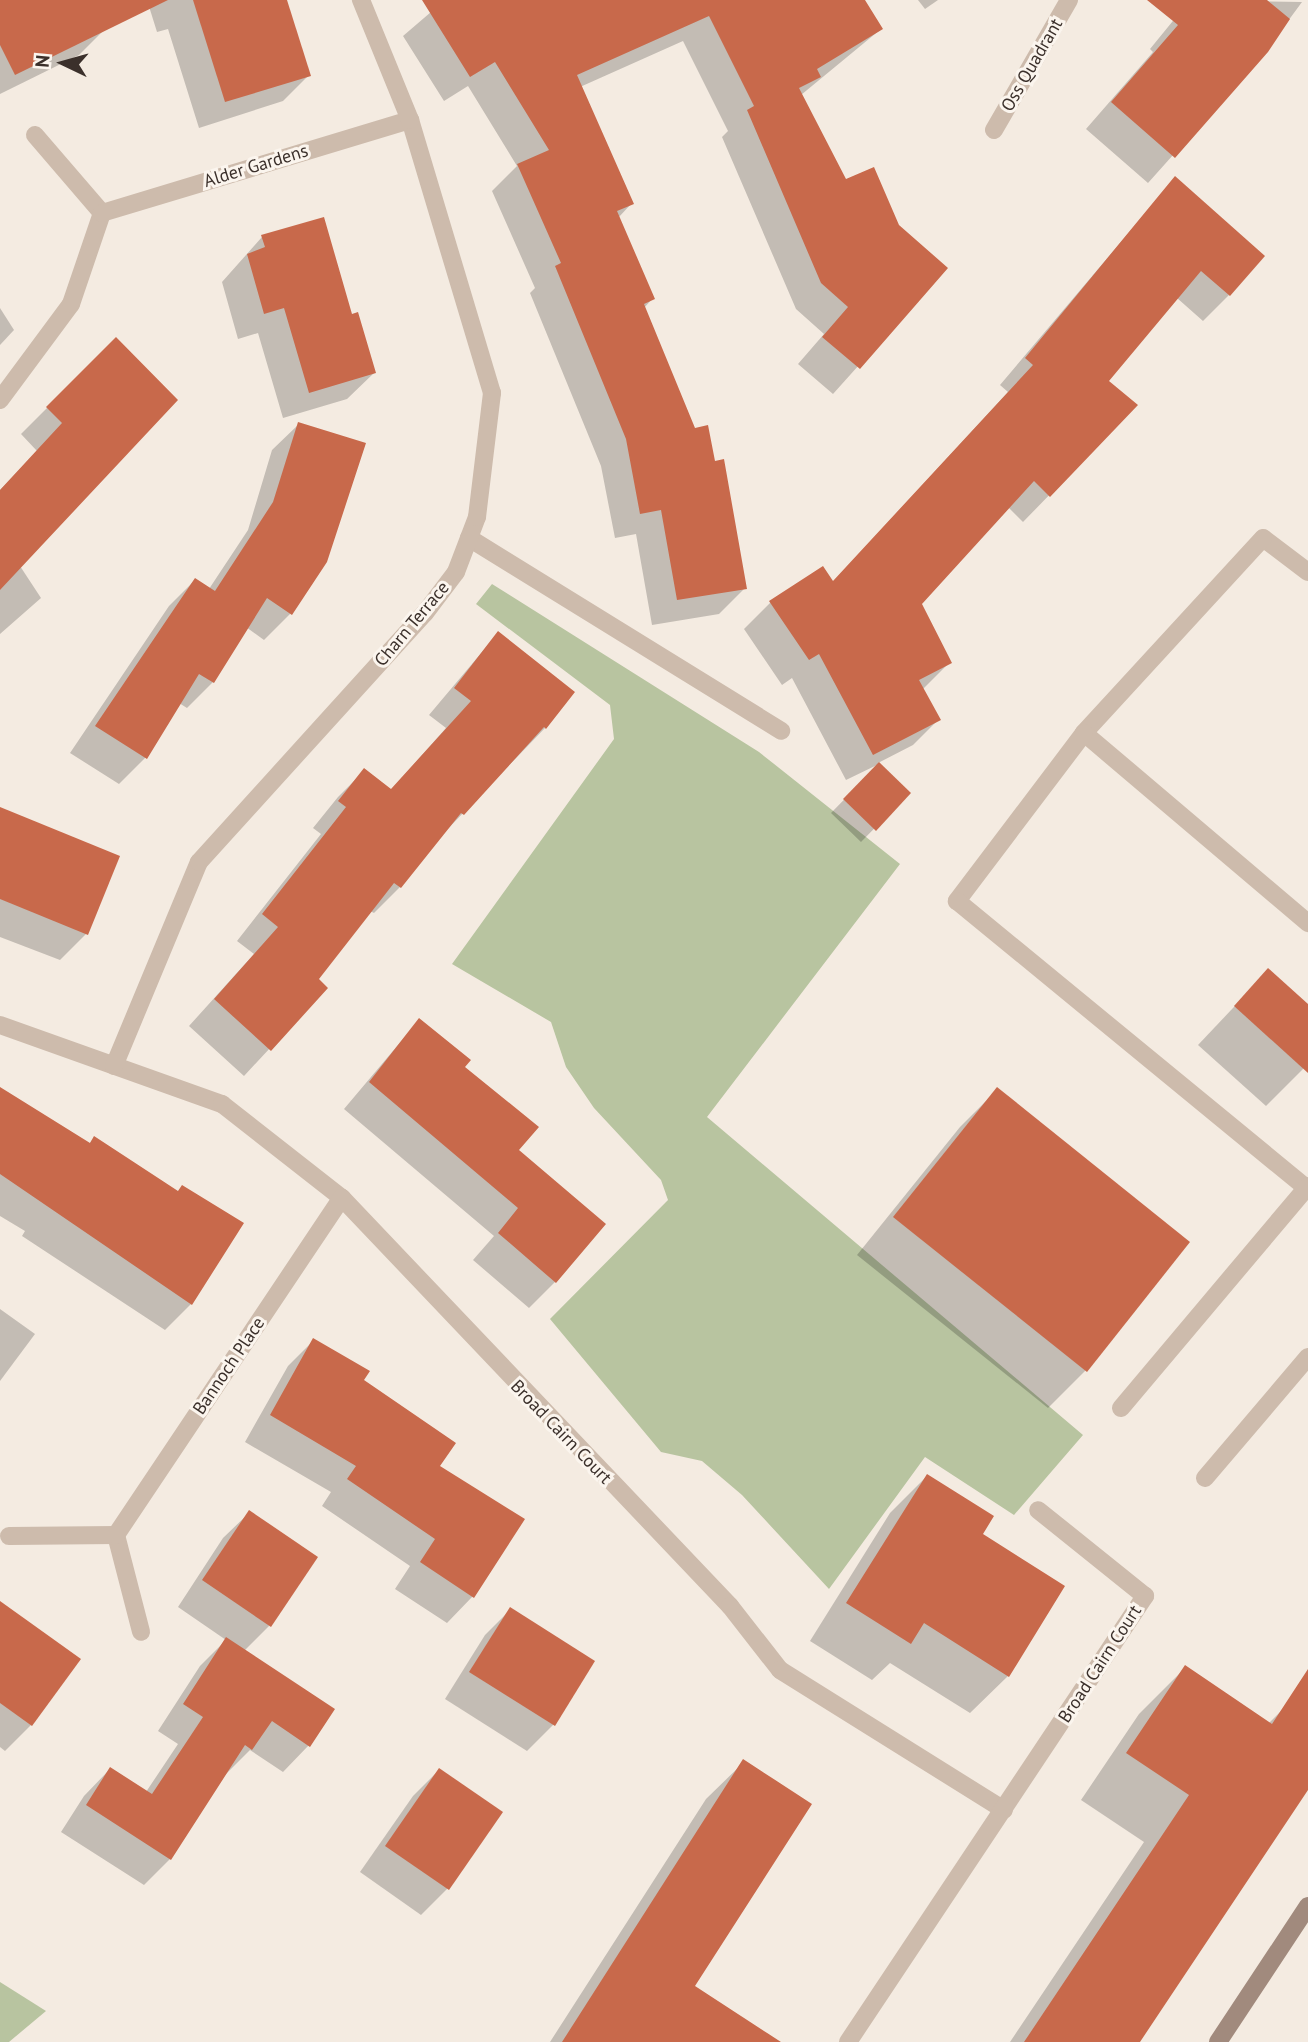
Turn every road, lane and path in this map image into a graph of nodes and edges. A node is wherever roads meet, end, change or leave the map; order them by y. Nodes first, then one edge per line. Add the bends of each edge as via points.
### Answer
1 (361, 0) edge
2 (1069, 0) edge
3 (410, 120) junction
4 (994, 130) dead end
5 (35, 135) dead end
6 (102, 213) junction
7 (0, 400) edge
8 (469, 538) junction
9 (1308, 572) edge
10 (781, 731) dead end
11 (1084, 733) junction
12 (1308, 923) edge
13 (0, 1025) edge
14 (114, 1066) junction
15 (1307, 1187) edge
16 (342, 1198) junction
17 (1308, 1357) edge
18 (1121, 1408) dead end
19 (1205, 1478) dead end
20 (1038, 1510) dead end
21 (116, 1535) junction
22 (9, 1536) dead end
23 (141, 1632) dead end
24 (1004, 1810) junction
25 (1308, 1906) edge
26 (848, 2042) edge
27 (1218, 2042) edge

1 - 3 street, Charn Terrace
2 - 4 street, Oss Quadrant
3 - 6 street, Alder Gardens
3 - 8 street, Charn Terrace via 492,393 477,517
5 - 6 street
6 - 7 street via 71,303
8 - 10 street
8 - 14 street, Charn Terrace via 456,572 425,613 199,862
9 - 11 street via 1263,538
11 - 12 street
11 - 15 street via 957,901
13 - 14 street, Broad Cairn Court
14 - 16 street, Broad Cairn Court via 222,1104
15 - 18 street
16 - 21 street, Bannoch Place
16 - 24 street, Broad Cairn Court via 730,1606 780,1670
17 - 19 street
20 - 24 street, Broad Cairn Court via 1145,1596
21 - 22 street
21 - 23 street
24 - 26 street, Broad Cairn Court
25 - 27 main road

